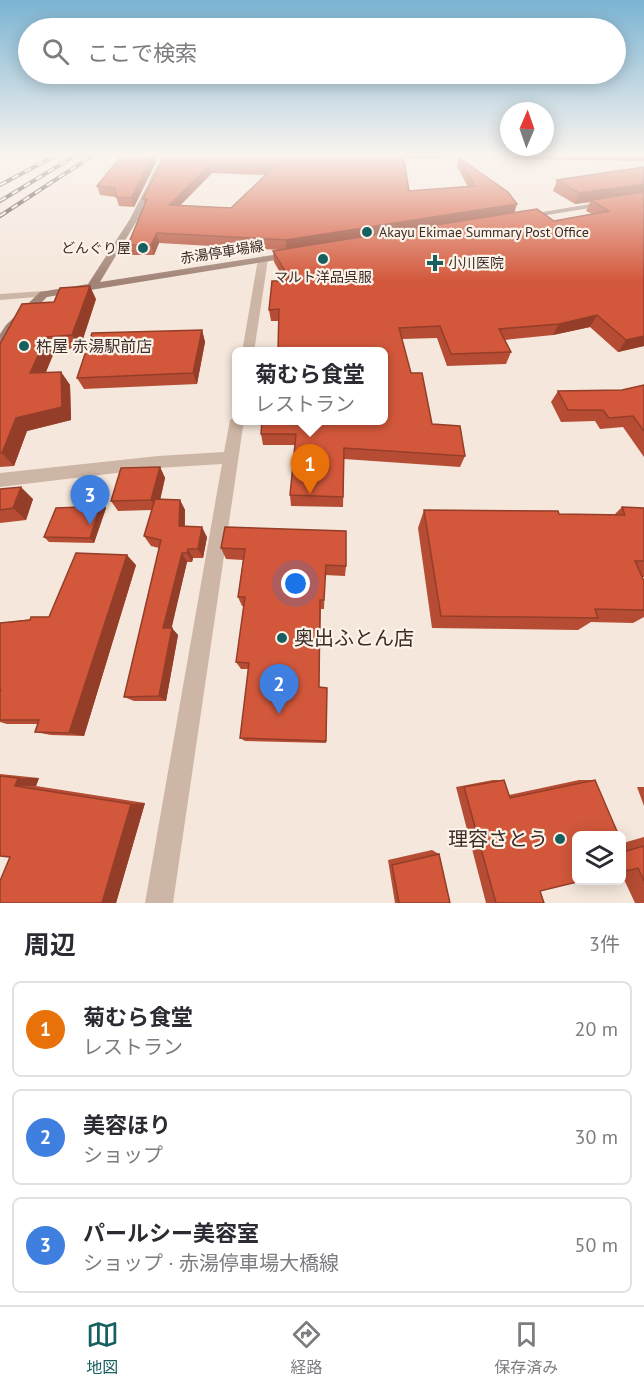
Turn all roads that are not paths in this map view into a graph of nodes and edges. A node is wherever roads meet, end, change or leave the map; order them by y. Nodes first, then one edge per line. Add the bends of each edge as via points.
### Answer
1 (146, 196) edge
2 (644, 197) edge
3 (517, 217) edge
4 (298, 254) edge
5 (263, 259) junction
6 (91, 288) junction
7 (44, 294) junction
8 (0, 297) edge
9 (0, 343) edge
10 (249, 347) edge
11 (236, 425) edge
12 (230, 459) junction
13 (0, 480) edge
14 (159, 903) edge

1 - 6 main road
2 - 3 main road
4 - 5 main road, 赤湯停車場線
5 - 6 main road, 赤湯停車場線
5 - 10 street
6 - 7 main road, 赤湯停車場線
7 - 8 street
7 - 9 main road via 10,327
11 - 12 street
12 - 13 street via 158,462
12 - 14 street

